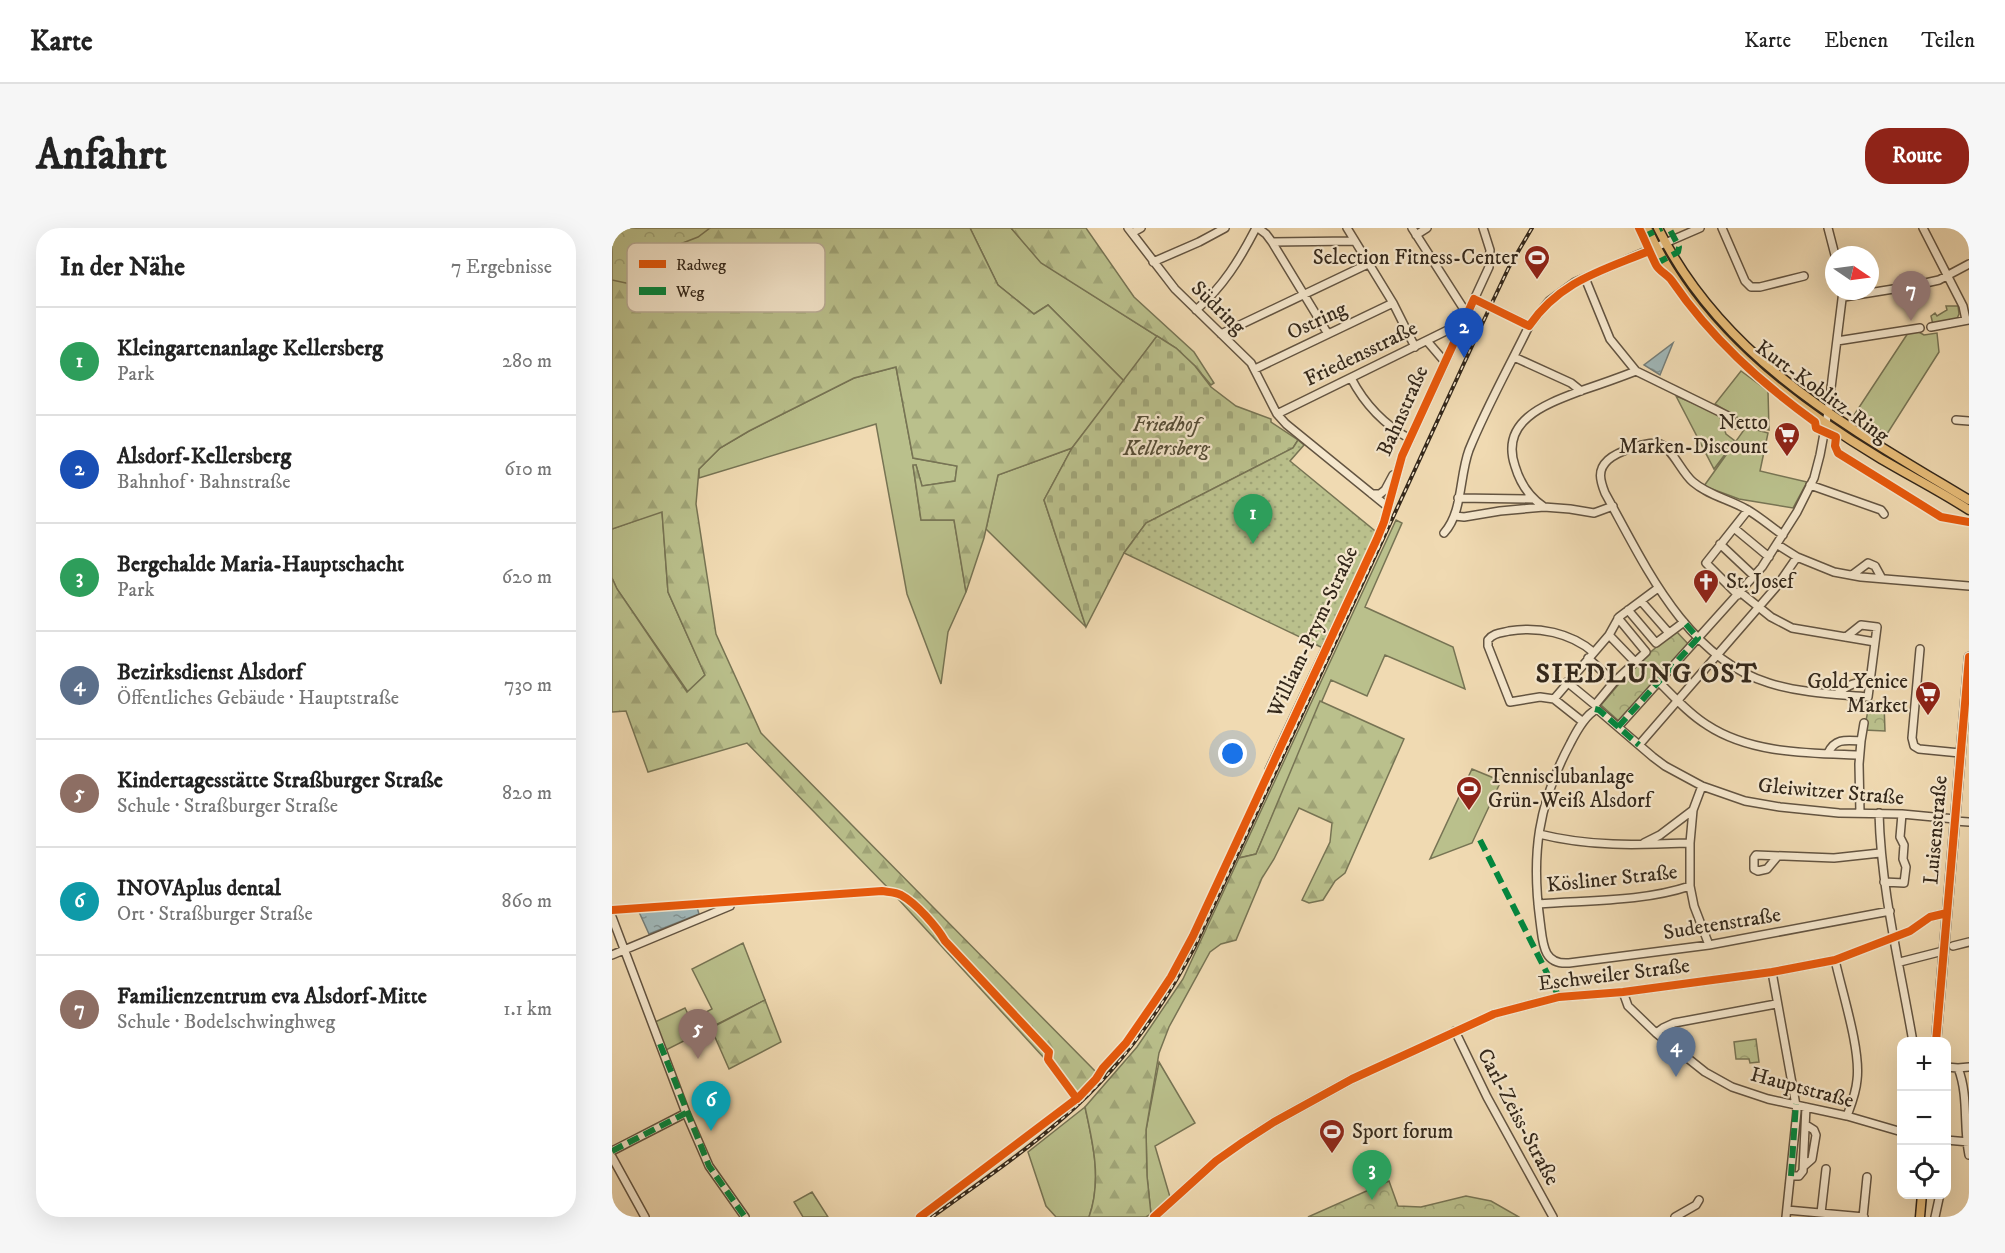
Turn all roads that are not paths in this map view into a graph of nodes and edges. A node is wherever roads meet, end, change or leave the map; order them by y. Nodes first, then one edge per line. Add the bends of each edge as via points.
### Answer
1 (1141, 228) edge
2 (1225, 228) edge
3 (1257, 228) edge
4 (1347, 228) edge
5 (1427, 228) edge
6 (1483, 228) edge
7 (1647, 228) edge
8 (1658, 228) edge
9 (1700, 228) edge
10 (1722, 228) edge
11 (1828, 228) edge
12 (1923, 228) edge
13 (1130, 231) edge
14 (1414, 231) edge
15 (1354, 241) junction
16 (1272, 242) junction
17 (1661, 246) junction
18 (1832, 246) edge
19 (1153, 262) junction
20 (1368, 264) junction
21 (1969, 264) edge
22 (1804, 276) dead end
23 (1947, 276) junction
24 (1585, 278) junction
25 (1879, 290) edge
26 (1304, 296) junction
27 (1474, 299) junction
28 (1842, 300) edge
29 (1394, 303) junction
30 (1196, 310) junction
31 (1467, 314) junction
32 (1968, 320) edge
33 (1529, 326) junction
34 (1931, 327) dead end
35 (1461, 328) junction
36 (1920, 328) dead end
37 (1221, 334) junction
38 (1328, 334) junction
39 (1427, 341) junction
40 (1837, 341) junction
41 (1415, 347) junction
42 (1514, 357) junction
43 (1445, 362) junction
44 (1255, 369) junction
45 (1636, 371) junction
46 (1352, 378) junction
47 (1581, 391) junction
48 (1277, 414) junction
49 (1827, 417) junction
50 (1956, 420) dead end
51 (1969, 421) edge
52 (1735, 425) dead end
53 (1410, 439) junction
54 (1398, 467) junction
55 (1810, 485) junction
56 (1372, 494) junction
57 (1458, 498) junction
58 (1534, 500) junction
59 (1969, 500) edge
60 (1613, 506) junction
61 (1388, 507) junction
62 (1544, 507) junction
63 (1748, 510) junction
64 (1969, 510) edge
65 (1884, 514) dead end
66 (1455, 516) junction
67 (1734, 528) junction
68 (1444, 533) dead end
69 (1784, 535) junction
70 (1720, 544) junction
71 (1778, 545) junction
72 (1770, 556) junction
73 (1797, 557) junction
74 (1851, 575) junction
75 (1754, 576) junction
76 (1881, 577) junction
77 (1969, 586) edge
78 (1658, 588) junction
79 (1739, 594) junction
80 (1641, 601) junction
81 (1758, 608) junction
82 (1628, 610) junction
83 (1618, 618) junction
84 (1684, 622) junction
85 (1669, 633) junction
86 (1609, 635) junction
87 (1846, 637) junction
88 (1698, 639) junction
89 (1875, 642) junction
90 (1920, 649) dead end
91 (1591, 655) junction
92 (1718, 655) junction
93 (1969, 657) edge
94 (1635, 662) junction
95 (1969, 664) edge
96 (1567, 682) junction
97 (1614, 682) junction
98 (1659, 682) junction
99 (1870, 682) junction
100 (1837, 694) junction
101 (1554, 699) junction
102 (1677, 700) junction
103 (1583, 722) junction
104 (1864, 723) dead end
105 (1618, 727) junction
106 (1861, 741) junction
107 (1639, 745) junction
108 (1828, 753) junction
109 (1960, 753) junction
110 (1859, 755) junction
111 (1269, 770) dead end
112 (1702, 786) junction
113 (1693, 810) junction
114 (1860, 813) junction
115 (1879, 813) junction
116 (1902, 814) junction
117 (1955, 820) junction
118 (1969, 822) edge
119 (1539, 834) junction
120 (1690, 843) junction
121 (1636, 845) junction
122 (1880, 853) junction
123 (1777, 857) dead end
124 (1884, 882) junction
125 (1690, 886) junction
126 (1538, 904) junction
127 (730, 906) dead end
128 (1890, 911) junction
129 (1947, 913) junction
130 (612, 917) edge
131 (1895, 938) junction
132 (1969, 942) edge
133 (1709, 945) junction
134 (1953, 946) dead end
135 (625, 950) junction
136 (1943, 951) junction
137 (612, 955) edge
138 (1835, 960) junction
139 (1900, 962) junction
140 (1772, 972) junction
141 (1623, 992) junction
142 (1776, 1004) junction
143 (1455, 1031) junction
144 (1656, 1033) junction
145 (1912, 1037) edge
146 (1936, 1037) edge
147 (1951, 1067) edge
148 (1969, 1067) edge
149 (1958, 1068) junction
150 (1796, 1104) junction
151 (1806, 1107) junction
152 (686, 1113) junction
153 (1846, 1116) junction
154 (1897, 1131) edge
155 (1951, 1140) edge
156 (1967, 1142) edge
157 (612, 1151) edge
158 (1969, 1155) edge
159 (612, 1157) edge
160 (1826, 1169) dead end
161 (1791, 1176) junction
162 (1867, 1177) dead end
163 (1922, 1199) edge
164 (1939, 1199) edge
165 (1699, 1200) dead end
166 (1787, 1213) edge
167 (1821, 1213) junction
168 (1844, 1216) edge
169 (645, 1217) edge
170 (746, 1217) edge
171 (1154, 1217) edge
172 (1553, 1217) edge
173 (1675, 1217) edge
174 (1863, 1217) edge
175 (1920, 1217) edge
176 (1935, 1217) edge

1 - 13 street
2 - 19 street
3 - 16 street
3 - 30 street via 1233,269
4 - 15 street
5 - 14 street
6 - 27 street, Bahnstraße via 1491,258
7 - 17 main road, Kurt-Koblitz-Ring
8 - 17 main road, Kurt-Koblitz-Ring
9 - 17 street
10 - 22 street via 1750,287
11 - 18 street
12 - 23 street
13 - 19 street, Südring
14 - 31 street
15 - 16 street
15 - 20 street
16 - 26 street
17 - 24 street
17 - 49 main road, Kurt-Koblitz-Ring via 1736,338
19 - 30 street, Südring
20 - 26 street
20 - 29 street
21 - 23 street
23 - 25 street
23 - 32 street
24 - 33 street via 1555,296
24 - 45 street via 1610,339
26 - 37 street
26 - 38 street
27 - 31 street, Bahnstraße
27 - 33 street
28 - 40 street
29 - 38 street, Ostring
29 - 41 street
30 - 37 street, Südring
31 - 35 street, Bahnstraße
32 - 34 street
33 - 42 street
35 - 39 street, Friedensstraße via 1452,328
35 - 43 street, Bahnstraße
36 - 40 street
37 - 44 street, Südring
38 - 44 street, Ostring
39 - 41 street, Friedensstraße
39 - 43 street
40 - 49 street
41 - 46 street, Friedensstraße
42 - 47 street
42 - 57 street via 1470,449
43 - 53 street, Bahnstraße
44 - 48 street, Südring
45 - 47 street
45 - 52 street via 1728,416
46 - 48 street, Friedensstraße
46 - 53 street via 1376,416
47 - 58 street via 1535,410 1517,431 1512,448 1514,463
48 - 56 street
49 - 55 street
49 - 59 main road, Kurt-Koblitz-Ring
49 - 64 main road, Kurt-Koblitz-Ring via 1878,456
50 - 51 street
53 - 54 street, Bahnstraße
54 - 56 street, Bahnstraße via 1385,490
54 - 61 street, Bahnstraße
55 - 65 street
55 - 69 street
56 - 61 street
57 - 58 street
57 - 66 street
58 - 62 street
60 - 62 street via 1594,513
60 - 63 street via 1600,480 1602,466 1619,453 1654,443 1666,447 1698,486
60 - 78 street
61 - 111 street, William-Prym-Straße via 1377,539
62 - 66 street
63 - 67 street
63 - 69 street
66 - 68 street
67 - 70 street
67 - 72 street
69 - 71 street
70 - 75 street
70 - 79 street via 1706,563
71 - 72 street
71 - 73 street
72 - 75 street
73 - 74 street via 1826,570
73 - 81 street
74 - 76 street
74 - 76 street via 1868,563 1875,566
75 - 79 street
76 - 77 street
78 - 80 street
78 - 84 street
79 - 81 street
79 - 88 street
80 - 82 street
80 - 85 street
81 - 87 street via 1792,628
81 - 92 street
82 - 83 street
82 - 85 street via 1656,643
83 - 86 street
83 - 94 street via 1646,652
84 - 85 street
84 - 88 street
86 - 91 street
86 - 94 street
87 - 89 street
87 - 89 street via 1861,626 1877,627
88 - 92 street
88 - 98 street
89 - 99 street
90 - 109 street, Luisenstraße via 1914,746
91 - 96 street
91 - 97 street
91 - 101 street via 1575,640 1542,630 1516,630 1491,636 1488,646 1510,702
92 - 100 street via 1767,683
92 - 102 street
93 - 95 main road, Luisenstraße
94 - 97 street
95 - 109 main road, Luisenstraße
96 - 97 street via 1595,705
96 - 101 street
98 - 102 street
98 - 105 street
99 - 100 street via 1855,683
99 - 100 street via 1868,697
101 - 103 street
102 - 107 street
102 - 108 street via 1707,725 1732,738 1767,748
103 - 105 street, Gleiwitzer Straße via 1595,709
103 - 119 street via 1556,770
104 - 106 street
105 - 107 street, Gleiwitzer Straße
106 - 108 street via 1840,741
106 - 110 street
107 - 112 street, Gleiwitzer Straße via 1665,766
108 - 110 street
109 - 117 main road, Luisenstraße
110 - 114 street
112 - 113 street
112 - 114 street, Gleiwitzer Straße via 1759,805
113 - 120 street
113 - 121 street via 1660,835
114 - 115 street, Gleiwitzer Straße
115 - 116 street, Gleiwitzer Straße
115 - 122 street
116 - 117 street, Gleiwitzer Straße
116 - 124 street via 1904,883
117 - 118 street, Gleiwitzer Straße
117 - 129 main road, Luisenstraße
119 - 121 street via 1590,844
119 - 126 street
120 - 121 street
120 - 125 street
122 - 123 street via 1834,858
122 - 124 street
124 - 128 street
125 - 126 street, Kösliner Straße via 1649,896
125 - 133 street
126 - 133 street, Sudetenstraße via 1545,949 1558,963
127 - 135 street
128 - 131 street
128 - 133 street, Sudetenstraße
129 - 131 street, Eschweiler Straße via 1930,917
129 - 136 main road, Luisenstraße
130 - 135 street
131 - 138 street, Eschweiler Straße
131 - 139 street
132 - 134 street
135 - 137 street
135 - 152 street
136 - 139 street
136 - 146 main road, Luisenstraße
138 - 140 street, Eschweiler Straße
138 - 153 street via 1858,1074
139 - 145 street
140 - 141 street, Eschweiler Straße
140 - 142 street
141 - 143 street, Eschweiler Straße via 1559,998 1511,1008
141 - 144 street, Hauptstraße via 1628,1006
142 - 144 street via 1674,1023
142 - 150 street
143 - 171 street, Eschweiler Straße via 1352,1079 1257,1132 1216,1161
143 - 172 street, Carl-Zeiss-Straße
144 - 150 street, Hauptstraße via 1705,1072 1732,1087
147 - 149 street
148 - 149 street
149 - 156 street via 1964,1080
150 - 151 street, Hauptstraße
150 - 161 street
151 - 153 street, Hauptstraße
151 - 161 street via 1804,1166 1802,1175
152 - 157 street
152 - 170 street via 709,1166
153 - 154 street, Hauptstraße
155 - 156 street
156 - 158 street
159 - 169 street
160 - 167 street
161 - 166 street
162 - 174 street
163 - 175 main road
164 - 176 street
165 - 173 street
166 - 167 street
167 - 168 street
168 - 174 street

